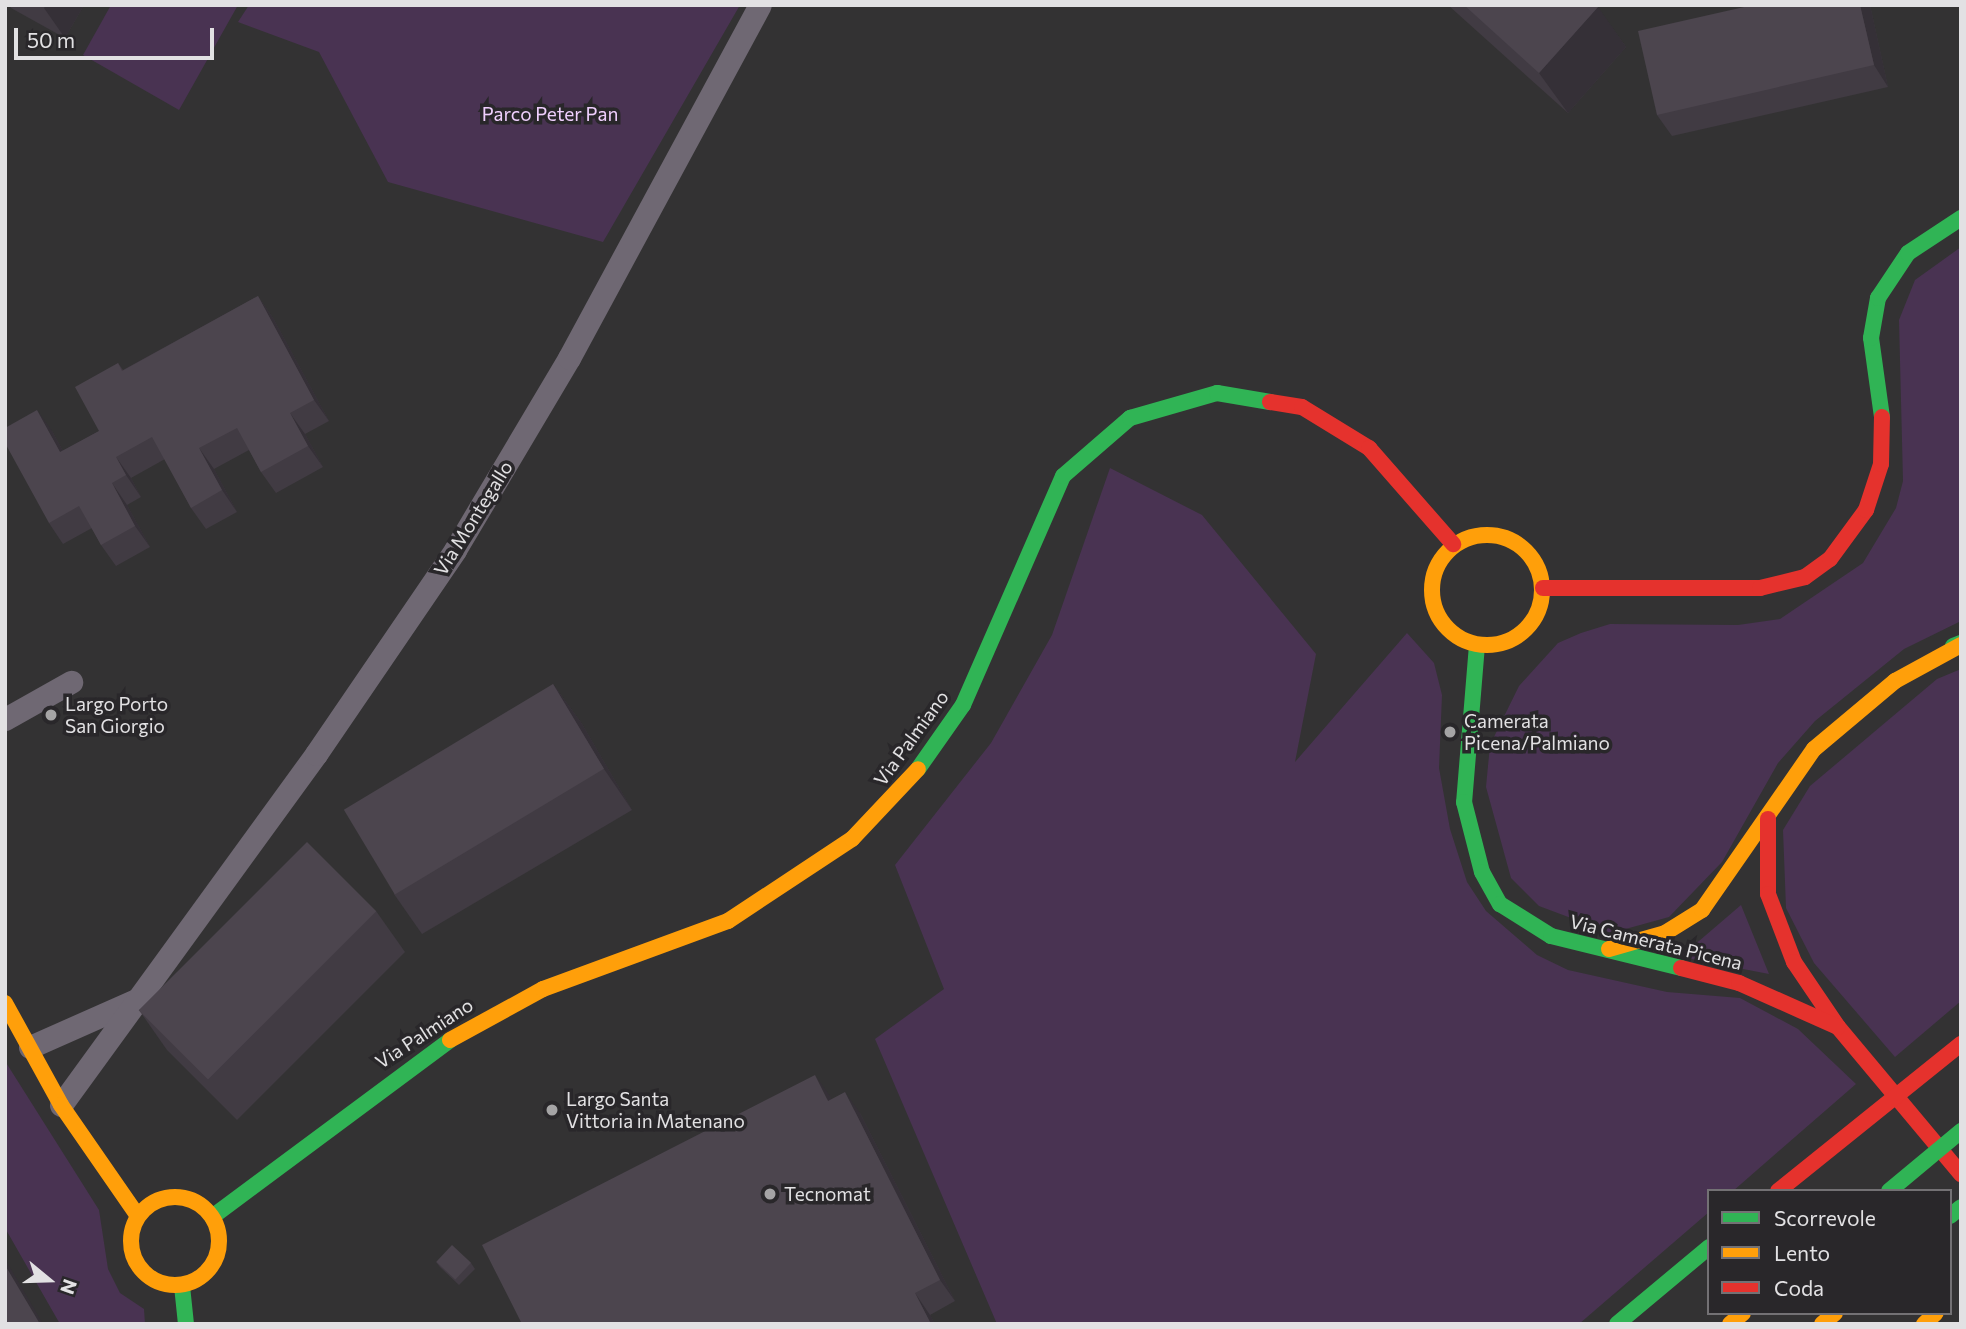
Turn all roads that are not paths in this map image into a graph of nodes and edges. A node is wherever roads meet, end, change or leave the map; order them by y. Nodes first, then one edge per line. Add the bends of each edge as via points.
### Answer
1 (760, 5) edge
2 (1961, 218) edge
3 (1453, 544) junction
4 (1543, 588) junction
5 (1477, 645) junction
6 (1958, 645) edge
7 (71, 682) dead end
8 (5, 719) edge
9 (1768, 814) junction
10 (1605, 949) junction
11 (136, 1000) junction
12 (5, 1003) edge
13 (1838, 1027) junction
14 (1961, 1044) edge
15 (30, 1047) junction
16 (61, 1105) junction
17 (1961, 1130) edge
18 (1961, 1174) edge
19 (1780, 1189) edge
20 (1891, 1189) edge
21 (138, 1216) junction
22 (212, 1217) junction
23 (1707, 1249) edge
24 (182, 1286) junction
25 (186, 1324) edge
26 (1617, 1324) edge

1 - 11 street, Via Montegallo via 474,520 316,754
2 - 4 main road via 1908,253 1878,298 1871,338 1884,431 1881,464 1866,510 1830,559 1805,578 1760,589
3 - 4 main road via 1485,534 1518,543 1540,571
3 - 5 main road via 1440,561 1432,597 1448,629
3 - 22 main road, Via Palmiano via 1369,448 1302,407 1217,393 1130,418 1063,476 963,705 914,775 846,844 727,921 543,989 468,1027
4 - 5 main road via 1534,620 1522,633
5 - 10 main road, Via Camerata Picena via 1464,802 1486,883 1524,924
6 - 9 main road via 1837,727 1801,764
7 - 8 street
9 - 10 main road via 1702,910 1657,937
9 - 13 main road via 1765,854 1774,918 1794,962
10 - 13 main road, Via Camerata Picena via 1739,983
11 - 15 street, Via Montegallo
11 - 16 street, Via Montegallo
12 - 15 main road
13 - 18 main road, Via Camerata Picena
14 - 19 main road, bridge
15 - 16 main road
16 - 21 main road
17 - 20 main road, bridge
21 - 22 main road via 176,1196 203,1206
21 - 24 main road via 130,1245 138,1266 153,1281
22 - 24 main road via 216,1259
23 - 26 main road
24 - 25 main road

